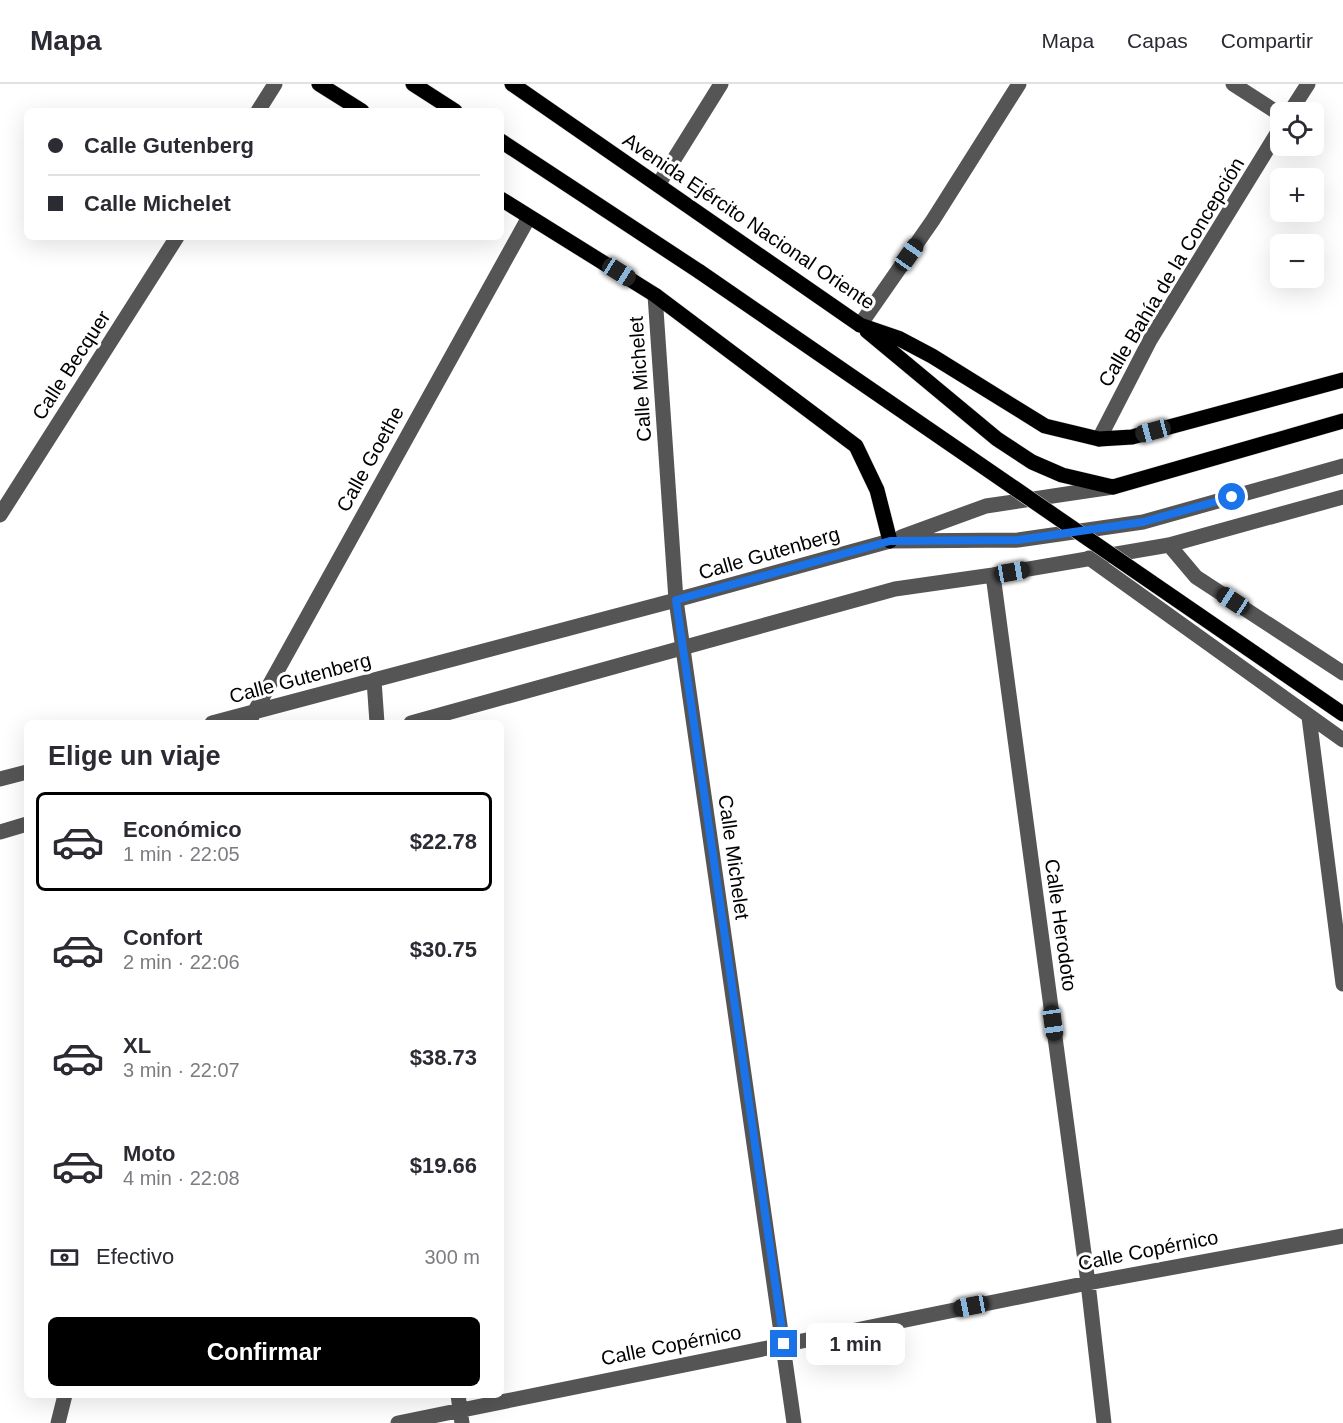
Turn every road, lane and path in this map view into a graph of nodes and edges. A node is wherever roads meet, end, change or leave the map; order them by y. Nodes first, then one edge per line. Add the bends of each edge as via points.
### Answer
1 (275, 84) edge
2 (319, 84) edge
3 (413, 84) edge
4 (512, 84) edge
5 (721, 84) edge
6 (1019, 84) edge
7 (1233, 84) edge
8 (1308, 84) edge
9 (1296, 102) edge
10 (260, 108) edge
11 (357, 108) edge
12 (450, 108) edge
13 (1270, 108) edge
14 (504, 143) edge
15 (1270, 145) edge
16 (658, 185) junction
17 (504, 201) edge
18 (529, 217) junction
19 (175, 240) edge
20 (655, 295) junction
21 (860, 325) junction
22 (1343, 380) edge
23 (1343, 421) edge
24 (1099, 439) junction
25 (1343, 466) edge
26 (1113, 487) junction
27 (1343, 497) edge
28 (0, 515) edge
29 (890, 541) junction
30 (1169, 544) junction
31 (1089, 558) junction
32 (993, 575) junction
33 (676, 600) junction
34 (682, 648) junction
35 (1343, 673) edge
36 (374, 680) junction
37 (1343, 714) edge
38 (1310, 717) junction
39 (251, 718) edge
40 (235, 720) edge
41 (377, 720) edge
42 (422, 720) edge
43 (1343, 740) edge
44 (24, 773) edge
45 (0, 779) edge
46 (24, 825) edge
47 (0, 832) edge
48 (1343, 984) edge
49 (1343, 1236) edge
50 (1088, 1283) junction
51 (784, 1344) junction
52 (64, 1398) edge
53 (460, 1409) edge
54 (58, 1423) edge
55 (398, 1423) edge
56 (794, 1423) edge
57 (1104, 1423) edge

1 - 10 street
2 - 11 main road
3 - 12 main road
4 - 16 main road, Avenida Ejército Nacional Oriente
5 - 16 street
6 - 21 street via 933,220
7 - 13 street
8 - 9 street
14 - 37 main road, bridge via 700,272
15 - 24 street, Calle Bahía de la Concepción via 1150,340
16 - 21 main road, Avenida Ejército Nacional Oriente
17 - 18 main road
18 - 20 main road
18 - 39 street, Calle Goethe
19 - 28 street, Calle Becquer
20 - 29 main road via 856,446 877,490
20 - 33 street, Calle Michelet
21 - 24 main road, Avenida Ejército Nacional Oriente via 898,338 932,356 1045,426
21 - 26 main road via 997,439 1032,462 1062,475
22 - 24 main road, Avenida Ejército Nacional Oriente via 1132,437
23 - 26 main road
25 - 29 street, Calle Gutenberg via 1143,522 1018,540
26 - 29 street via 986,506
27 - 30 street
29 - 33 street, Calle Gutenberg
30 - 31 street
30 - 35 street via 1196,577
31 - 32 street
31 - 38 street
32 - 34 street via 896,589
32 - 50 street, Calle Herodoto
33 - 34 street, Calle Michelet
33 - 36 street, Calle Gutenberg
34 - 42 street
34 - 51 street, Calle Michelet
36 - 39 street, Calle Gutenberg
36 - 41 street
38 - 43 street
38 - 48 street
39 - 40 street, Calle Gutenberg
44 - 45 street
46 - 47 street
49 - 50 street, Calle Copérnico
50 - 51 street, Calle Copérnico
50 - 57 street, Calle Herodoto
51 - 53 street, Calle Copérnico
51 - 56 street, Calle Michelet
52 - 54 street
53 - 55 street, Calle Copérnico

